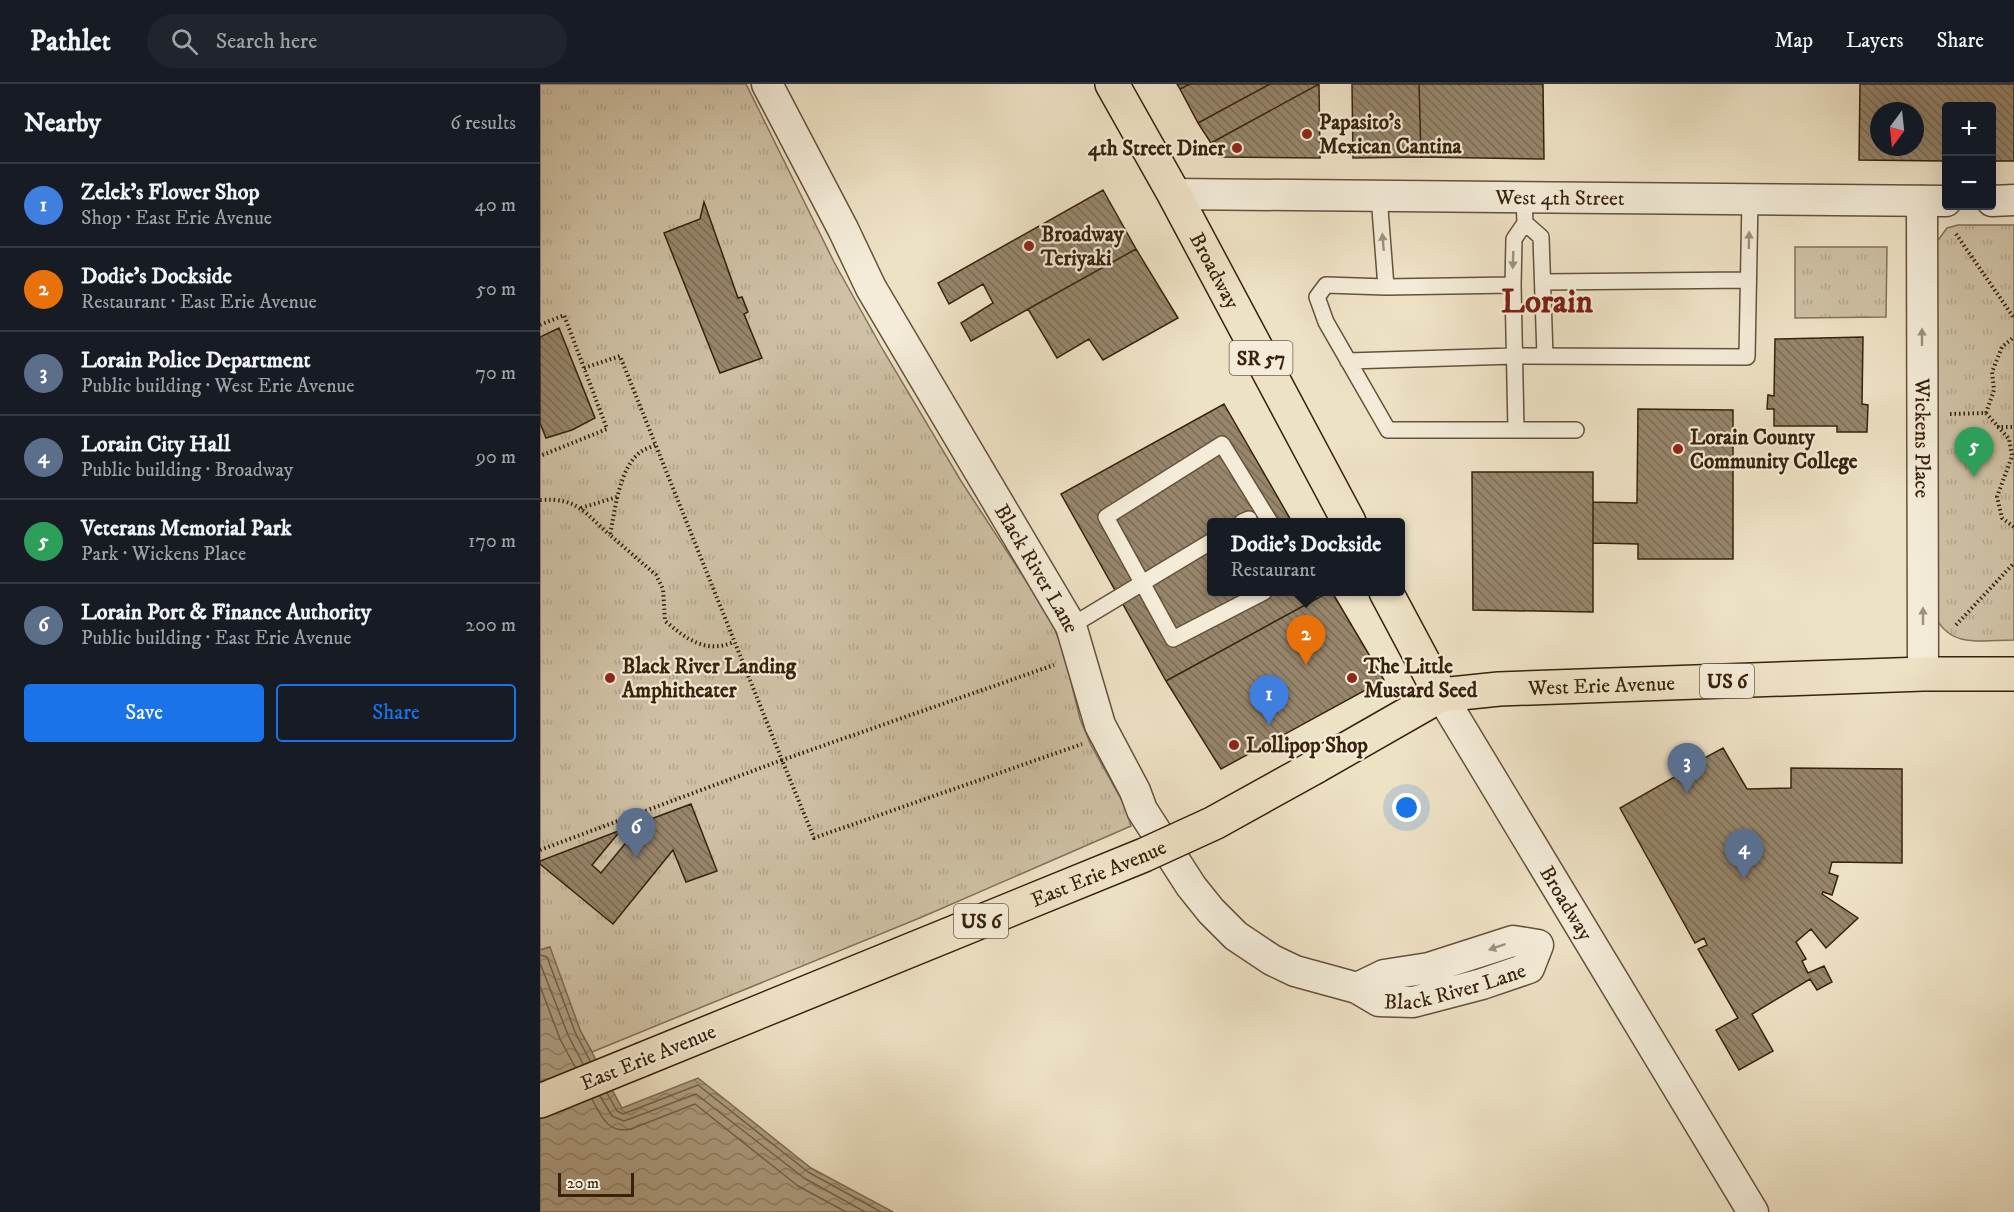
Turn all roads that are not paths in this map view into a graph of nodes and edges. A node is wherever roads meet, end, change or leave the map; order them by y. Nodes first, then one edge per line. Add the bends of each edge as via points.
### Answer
1 (766, 84) edge
2 (1112, 84) edge
3 (1174, 194) junction
4 (1379, 196) junction
5 (1750, 200) junction
6 (2014, 200) edge
7 (1934, 201) edge
8 (1996, 201) edge
9 (1525, 210) junction
10 (1748, 280) junction
11 (1543, 282) junction
12 (1512, 285) junction
13 (1386, 287) junction
14 (1514, 356) junction
15 (1545, 356) junction
16 (1348, 361) junction
17 (1516, 430) junction
18 (1576, 430) dead end
19 (1268, 518) edge
20 (1347, 518) edge
21 (1207, 544) edge
22 (1142, 584) junction
23 (1255, 596) edge
24 (1389, 596) edge
25 (1071, 626) junction
26 (1923, 674) junction
27 (2014, 674) edge
28 (1441, 695) junction
29 (1578, 923) junction
30 (540, 1101) edge
31 (1753, 1212) edge

1 - 25 street, Black River Lane via 871,288
2 - 3 main road, Broadway / SR 57
3 - 4 street, West 4th Street
3 - 20 main road, Broadway / SR 57
4 - 9 street, West 4th Street
13 -> 4 lane
5 - 7 street, West 4th Street
5 - 9 street, West 4th Street
10 -> 5 lane
6 - 8 street
26 -> 7 street, Wickens Place
9 - 11 lane via 1541,237
9 -> 12 lane via 1514,239
10 - 11 lane
10 - 15 lane via 1747,357
11 - 15 lane
12 - 13 lane
12 - 14 lane
13 - 16 lane via 1326,285 1317,297
14 - 15 lane
14 - 16 lane
14 - 17 lane
16 - 17 lane via 1388,430
17 - 18 lane
19 - 22 lane via 1222,444 1106,517
21 - 22 lane
22 - 23 lane via 1173,639
22 - 25 lane
24 - 28 main road, Broadway
25 - 29 street, Black River Lane via 1092,701 1148,820 1199,897 1224,925 1258,952 1283,966 1357,988 1380,1001 1413,1002 1529,968 1538,945
26 - 27 main road, West Erie Avenue / US 6
26 - 28 main road, West Erie Avenue / US 6 via 1499,689
28 - 29 street, Broadway
28 - 30 main road, East Erie Avenue / US 6, bridge via 1214,823 1144,855
29 - 31 street, Broadway

